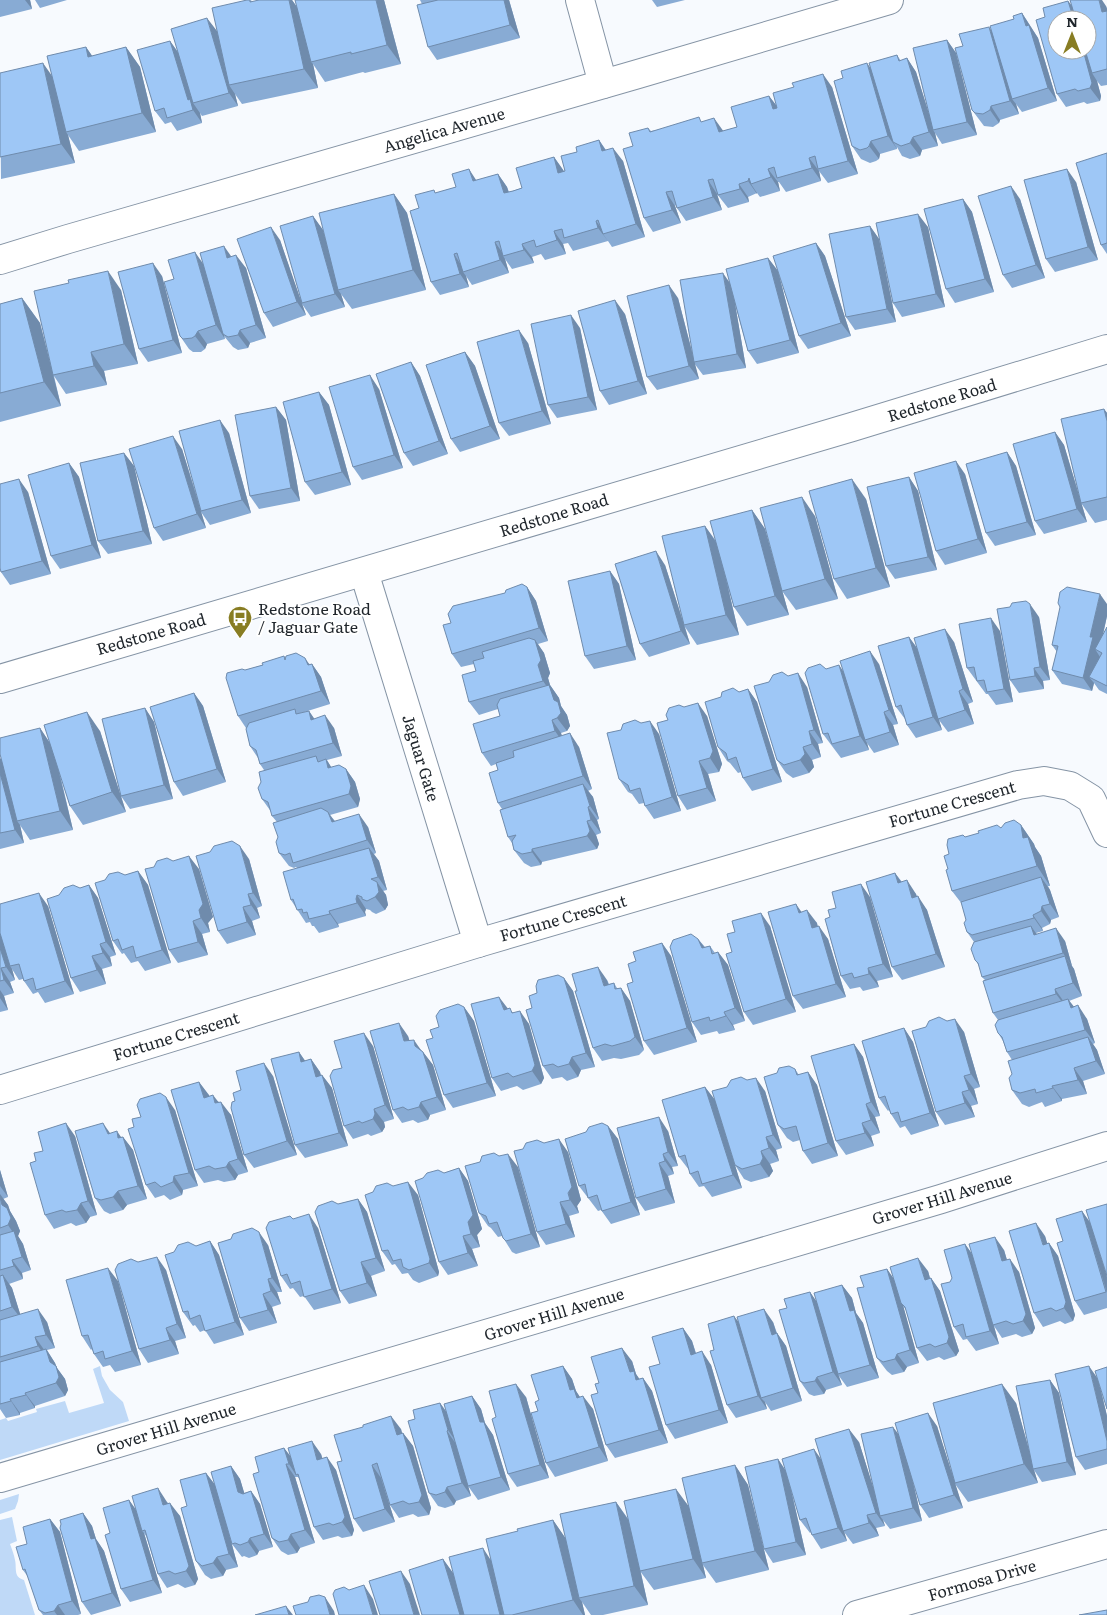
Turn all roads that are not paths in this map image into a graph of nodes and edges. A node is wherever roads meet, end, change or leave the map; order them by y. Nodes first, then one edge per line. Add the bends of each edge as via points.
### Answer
1 (580, 0) edge
2 (889, 0) edge
3 (603, 84) junction
4 (0, 260) edge
5 (1107, 349) edge
6 (364, 572) junction
7 (0, 680) edge
8 (1107, 833) edge
9 (478, 943) junction
10 (0, 1090) edge
11 (1107, 1146) edge
12 (0, 1478) edge
13 (1107, 1544) edge
14 (857, 1615) edge

1 - 3 street
2 - 3 street, Angelica Avenue
3 - 4 street, Angelica Avenue
5 - 6 street, Redstone Road
6 - 7 street, Redstone Road
6 - 9 street, Jaguar Gate
8 - 9 street, Fortune Crescent via 1091,800 1070,786 1044,781 1018,785
9 - 10 street, Fortune Crescent
11 - 12 street, Grover Hill Avenue via 931,1202
13 - 14 street, Formosa Drive

